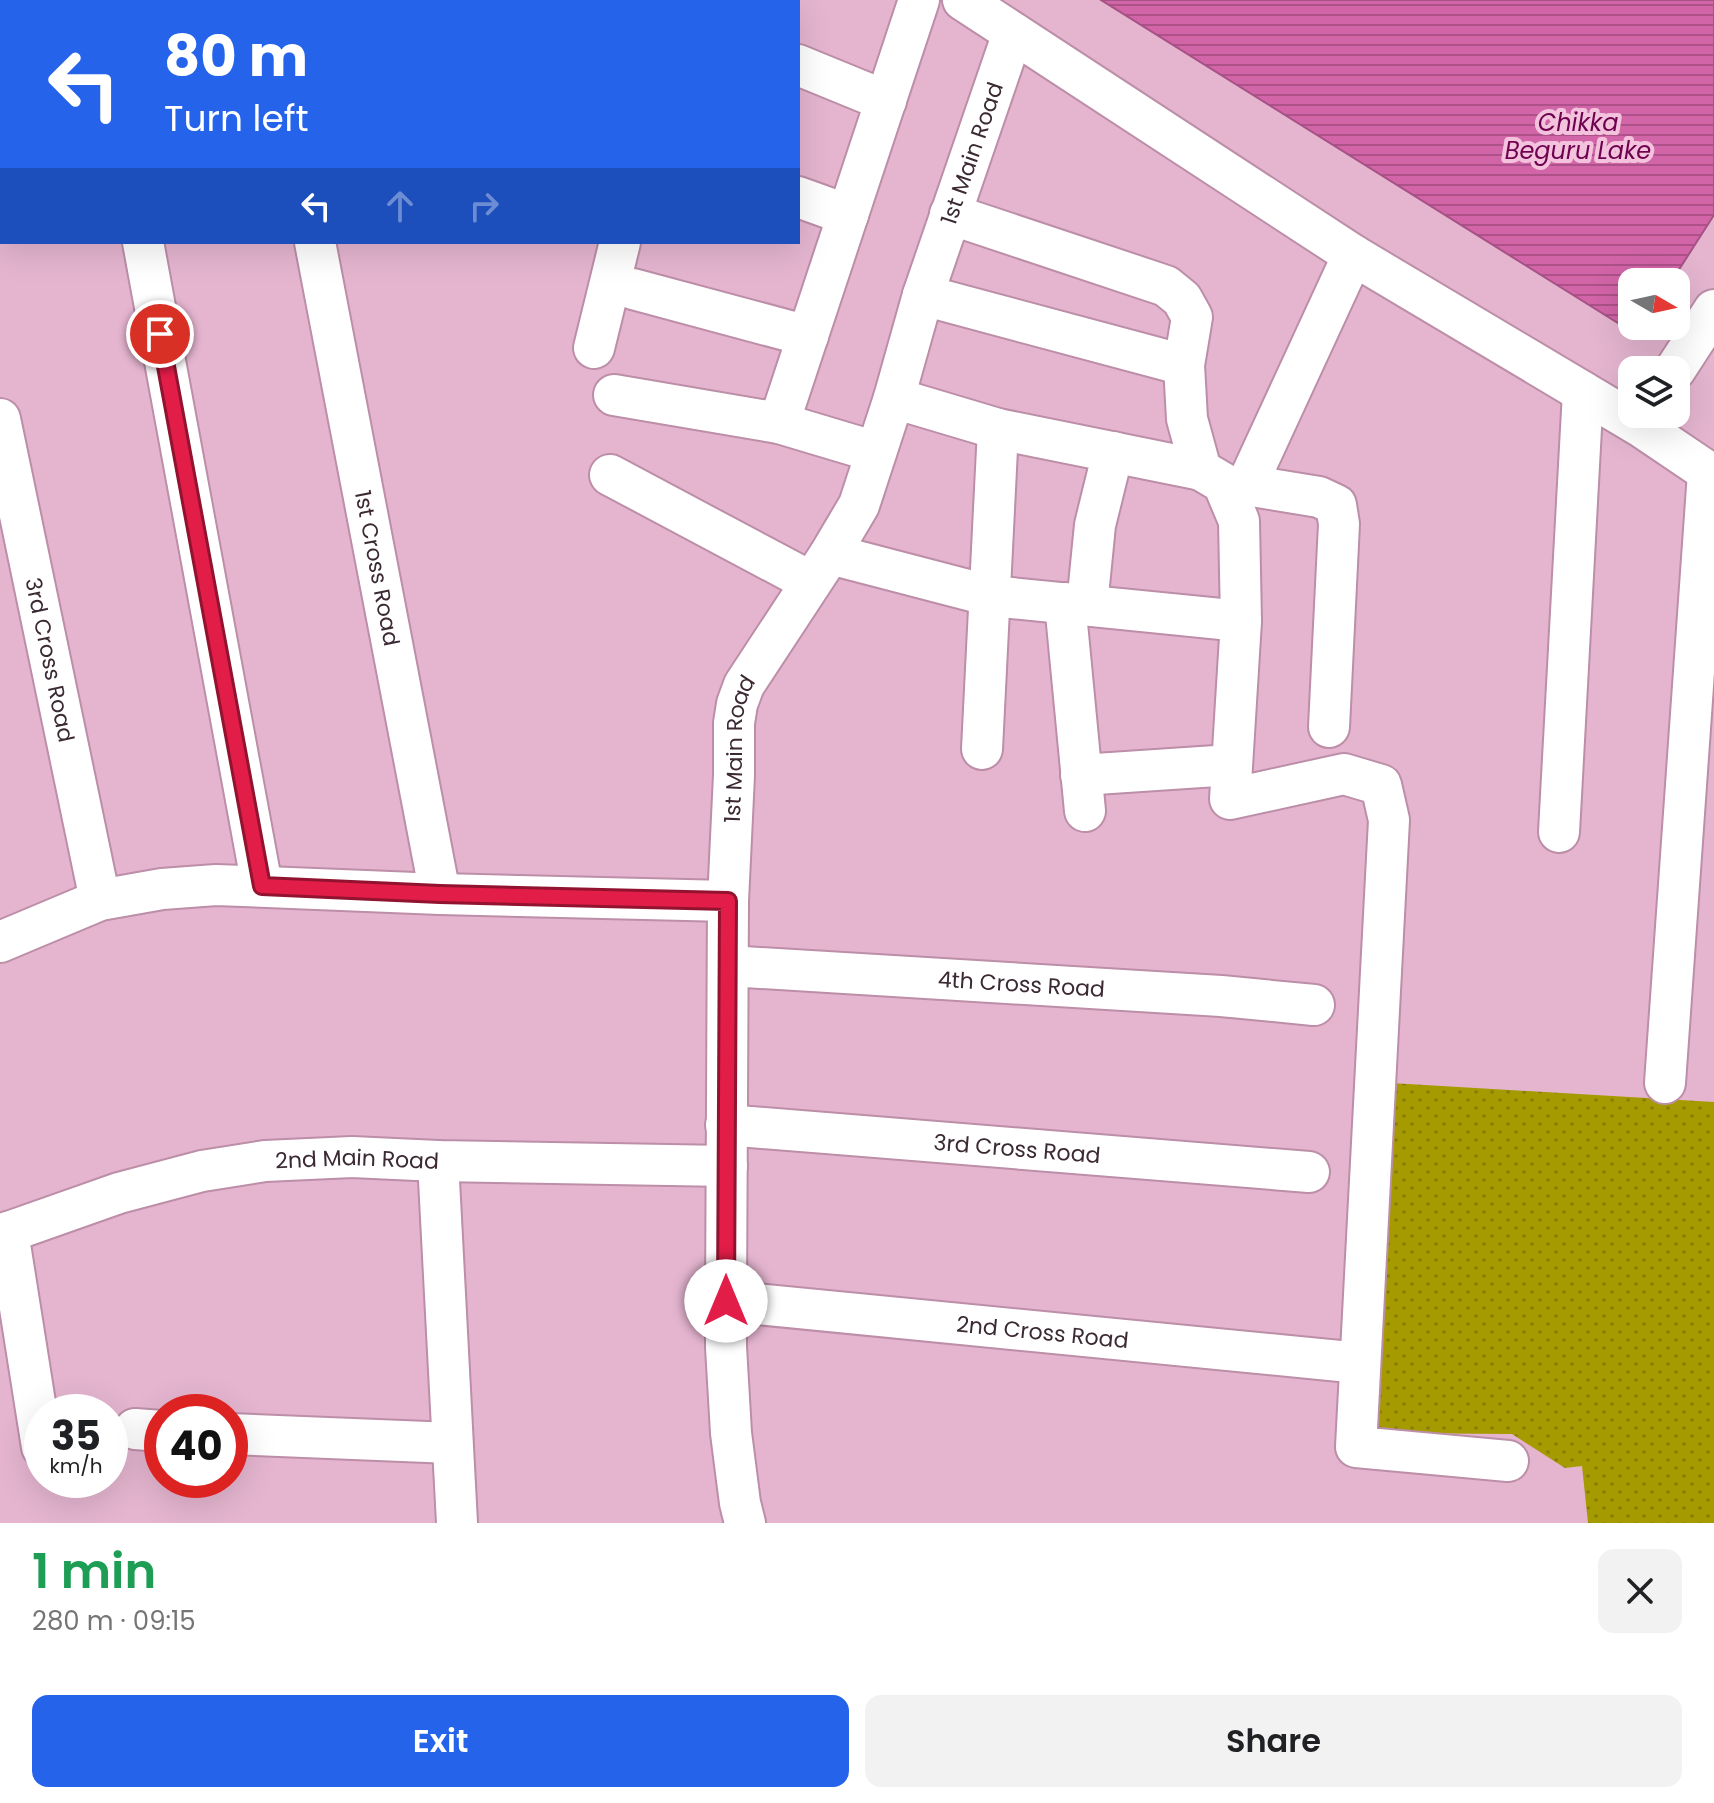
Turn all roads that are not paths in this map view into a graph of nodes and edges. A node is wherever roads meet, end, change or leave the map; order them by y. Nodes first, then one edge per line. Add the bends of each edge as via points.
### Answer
1 (919, 0) edge
2 (963, 0) edge
3 (1013, 33) junction
4 (800, 66) edge
5 (886, 101) junction
6 (800, 198) edge
7 (950, 214) junction
8 (848, 215) junction
9 (143, 244) edge
10 (315, 244) edge
11 (620, 244) edge
12 (1353, 255) junction
13 (633, 289) dead end
14 (923, 295) junction
15 (1714, 310) edge
16 (808, 336) junction
17 (594, 348) dead end
18 (1684, 356) edge
19 (1184, 365) junction
20 (1583, 392) junction
21 (614, 395) dead end
22 (894, 398) junction
23 (1618, 408) edge
24 (0, 419) edge
25 (779, 423) junction
26 (1654, 428) edge
27 (998, 429) junction
28 (876, 452) junction
29 (1113, 452) junction
30 (1201, 470) junction
31 (610, 475) dead end
32 (1711, 475) edge
33 (821, 568) junction
34 (991, 596) junction
35 (1076, 604) junction
36 (1241, 621) junction
37 (1329, 727) dead end
38 (982, 749) dead end
39 (1231, 765) junction
40 (1559, 832) dead end
41 (262, 886) junction
42 (440, 894) junction
43 (100, 900) junction
44 (728, 901) junction
45 (0, 942) edge
46 (728, 966) junction
47 (1314, 1005) dead end
48 (1665, 1083) dead end
49 (726, 1125) junction
50 (438, 1161) junction
51 (727, 1166) junction
52 (1309, 1172) dead end
53 (4, 1233) edge
54 (726, 1301) junction
55 (1360, 1363) junction
56 (33, 1394) edge
57 (248, 1435) edge
58 (452, 1443) junction
59 (1508, 1461) dead end
60 (457, 1523) edge
61 (745, 1523) edge

1 - 5 street
2 - 3 street
3 - 7 street, 1st Main Road
3 - 12 street
4 - 5 street
5 - 8 street
6 - 8 street
7 - 14 street, 1st Main Road
7 - 19 street via 1166,286 1192,317
8 - 16 street
9 - 41 street
10 - 42 street, 1st Cross Road
11 - 17 street
12 - 20 street
12 - 37 street via 1252,474 1258,487 1336,505
13 - 16 street
14 - 19 street
14 - 22 street, 1st Main Road
15 - 18 street
16 - 25 street
19 - 30 street via 1187,419
20 - 23 street
20 - 40 street
21 - 25 street
22 - 27 street
22 - 28 street, 1st Main Road
24 - 43 street, 3rd Cross Road
25 - 28 street
26 - 32 street
27 - 29 street
27 - 34 street
28 - 33 street, 1st Main Road via 859,505
29 - 30 street
29 - 35 street
30 - 36 street via 1223,483 1239,521
31 - 33 street
32 - 48 street
33 - 34 street
33 - 44 street, 1st Main Road via 744,685 737,704
34 - 35 street
34 - 38 street
35 - 36 street
35 - 39 street via 1083,793
36 - 39 street
39 - 55 street via 1230,799 1344,774 1381,785 1389,820
41 - 42 street
41 - 43 street via 162,889
42 - 44 street
43 - 45 street
44 - 46 street, 1st Main Road
46 - 47 street, 4th Cross Road
46 - 49 street, 1st Main Road
49 - 51 street, 1st Main Road
49 - 52 street, 3rd Cross Road
50 - 51 street, 2nd Main Road
50 - 53 street, 2nd Main Road via 325,1158 229,1166 119,1193
50 - 58 street
51 - 54 street, 1st Main Road
53 - 56 street
54 - 55 street, 2nd Cross Road
54 - 61 street, 1st Main Road via 731,1433
55 - 59 street via 1356,1447
57 - 58 street
58 - 60 street

